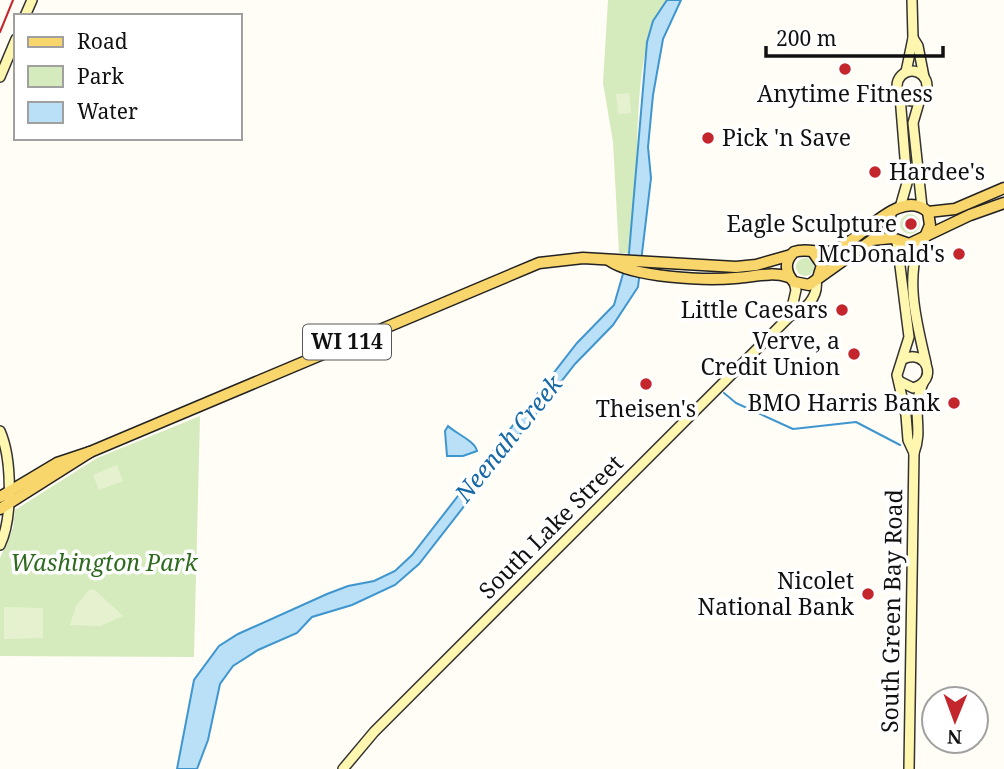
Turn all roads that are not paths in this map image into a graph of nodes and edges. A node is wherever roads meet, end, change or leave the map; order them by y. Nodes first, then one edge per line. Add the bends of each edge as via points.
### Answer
1 (912, 0) edge
2 (913, 38) junction
3 (14, 44) edge
4 (906, 72) junction
5 (0, 77) edge
6 (925, 77) junction
7 (900, 96) junction
8 (920, 99) junction
9 (1004, 188) edge
10 (1004, 203) edge
11 (901, 204) junction
12 (925, 210) junction
13 (891, 212) junction
14 (923, 239) junction
15 (895, 240) junction
16 (813, 251) junction
17 (791, 255) junction
18 (640, 266) junction
19 (817, 280) junction
20 (793, 283) junction
21 (802, 310) junction
22 (790, 316) junction
23 (903, 359) junction
24 (926, 363) junction
25 (899, 381) junction
26 (923, 383) junction
27 (0, 431) edge
28 (914, 453) junction
29 (4, 501) edge
30 (0, 545) edge
31 (343, 769) edge
32 (909, 769) edge

1 - 2 main road
2 - 4 main road
2 - 6 main road
3 - 5 main road
4 - 6 main road
4 - 7 main road via 897,82
6 - 8 main road via 927,88
7 - 8 main road via 907,101
7 - 11 main road via 907,183
8 - 12 main road via 913,123
9 - 12 main road via 955,209
10 - 14 main road
11 - 12 main road
11 - 13 main road
12 - 14 main road via 930,225
13 - 15 main road via 888,225
13 - 16 main road via 843,246
14 - 15 main road via 909,244
14 - 24 main road via 912,267
15 - 19 main road via 872,240
15 - 23 main road via 909,337
16 - 17 main road
16 - 19 main road via 822,265
17 - 18 main road, WI 114 via 736,267
17 - 20 main road via 786,266
18 - 20 main road, WI 114 via 718,279 770,273
18 - 29 main road, WI 114 via 571,258 533,265 90,452
19 - 20 main road
19 - 21 main road via 815,296
20 - 21 main road
20 - 22 main road
21 - 22 main road, South Lake Street
22 - 31 main road, South Lake Street via 382,724
23 - 24 main road via 918,357
23 - 25 main road via 896,370
24 - 26 main road via 928,376
25 - 26 main road via 913,388
25 - 28 main road, South Green Bay Road
26 - 28 main road, South Green Bay Road via 916,401 919,440
27 - 29 main road via 5,445
28 - 32 main road, South Green Bay Road
29 - 30 main road via 6,529

